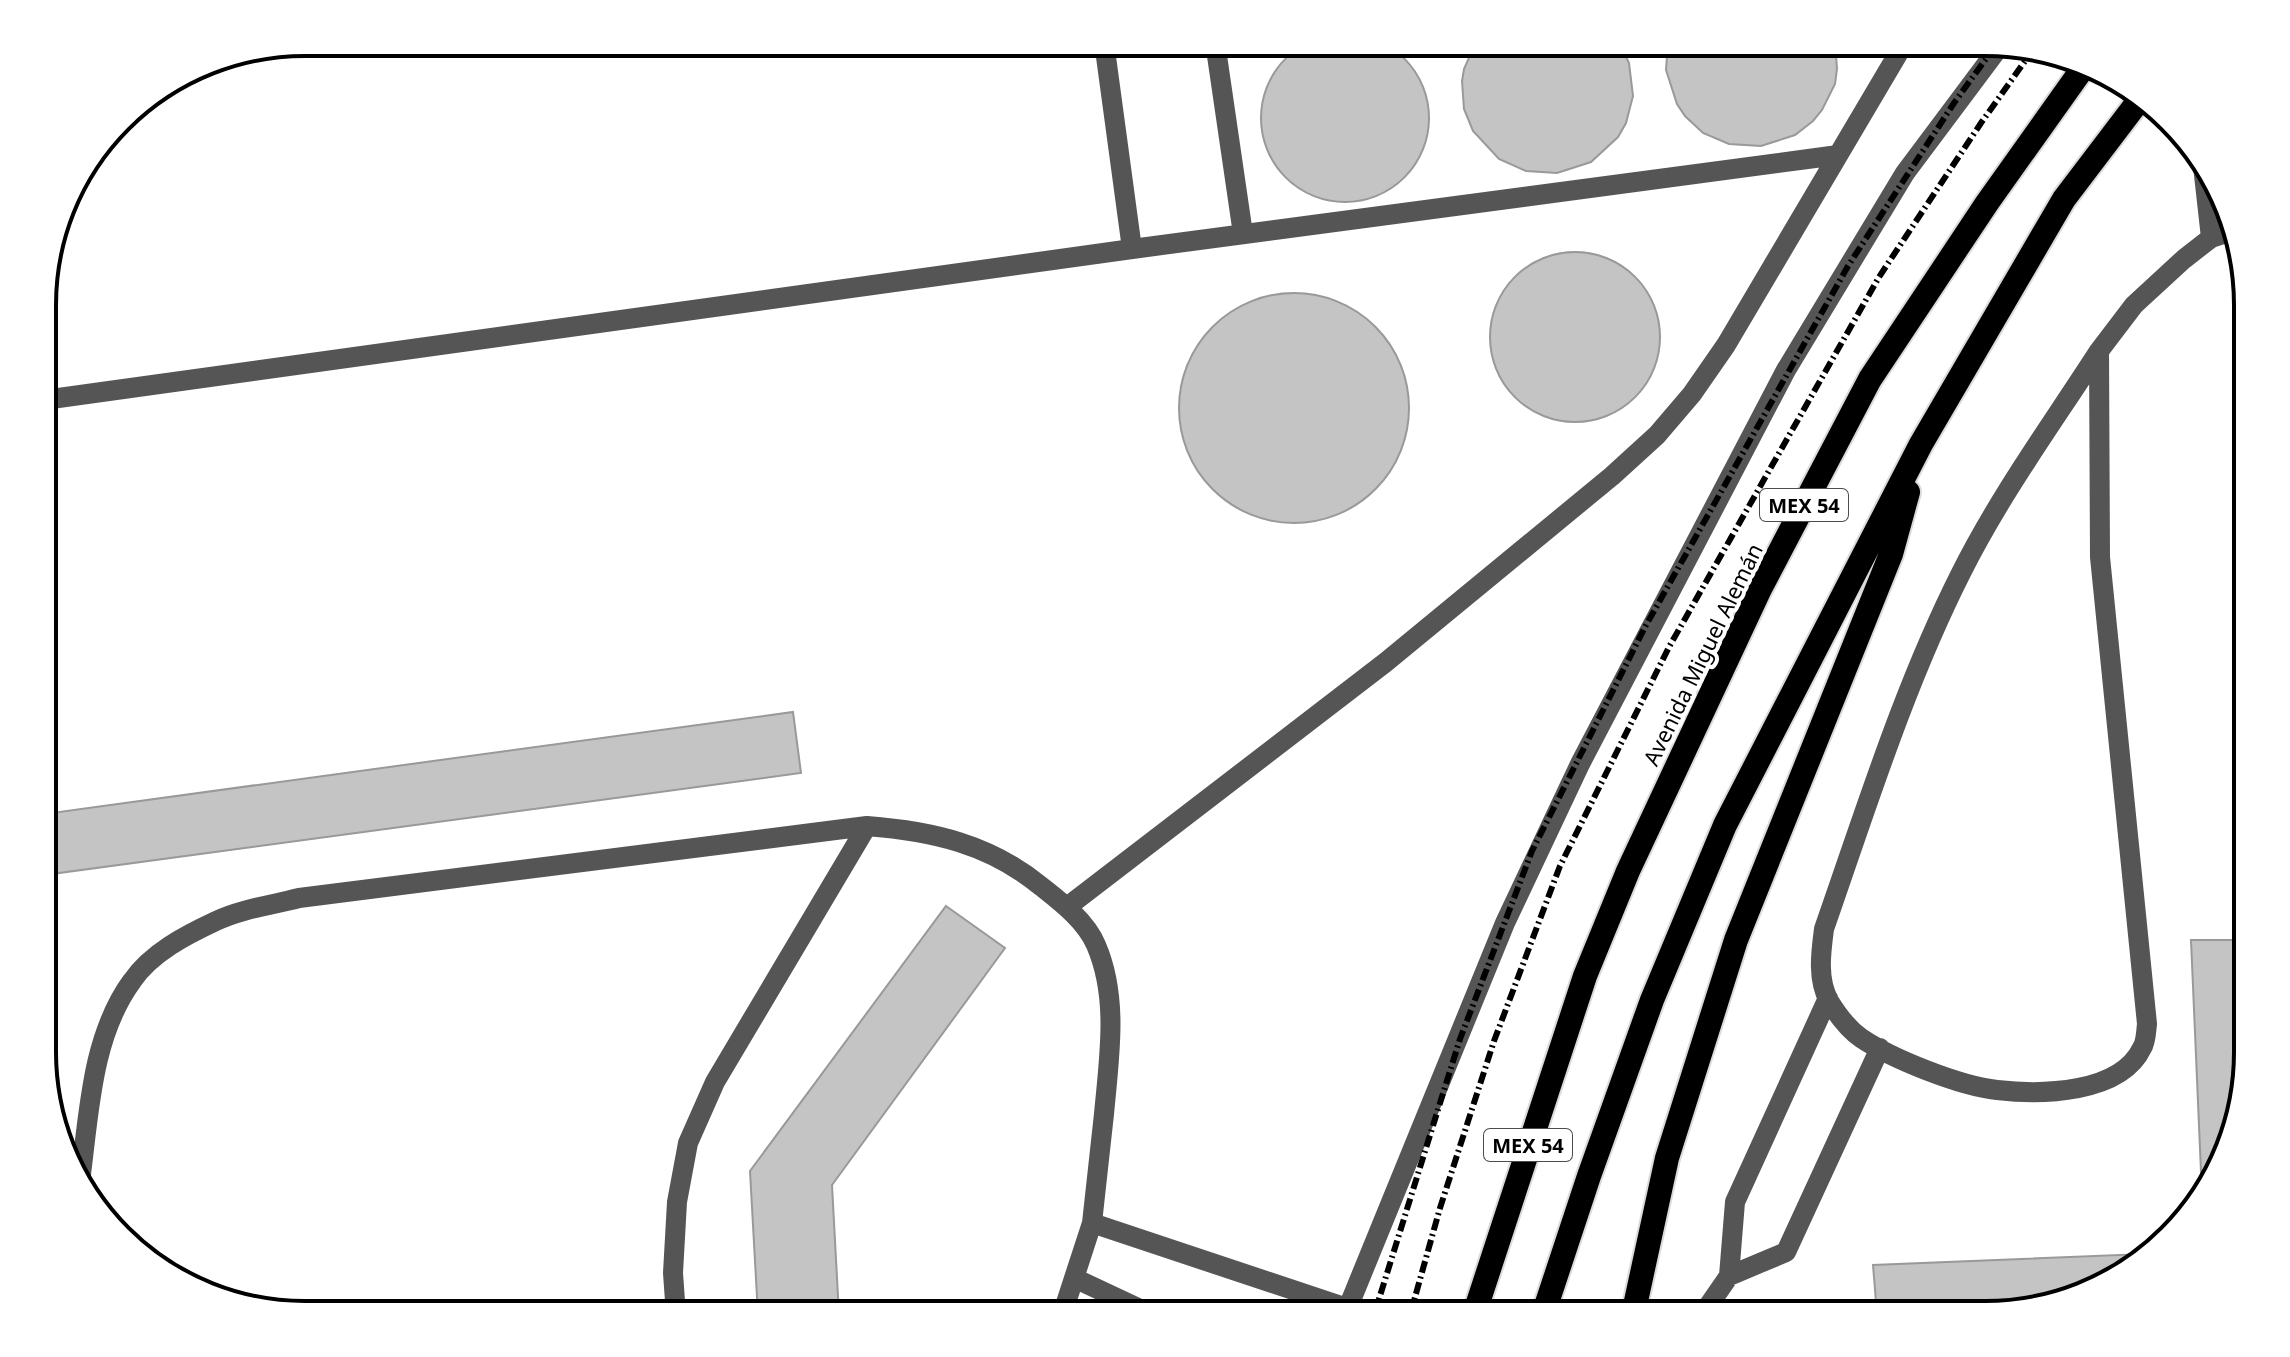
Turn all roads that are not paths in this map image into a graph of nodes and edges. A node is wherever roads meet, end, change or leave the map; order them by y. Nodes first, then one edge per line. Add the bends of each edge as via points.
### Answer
1 (1106, 56) edge
2 (1217, 56) edge
3 (1897, 56) edge
4 (1992, 56) edge
5 (2078, 74) edge
6 (2135, 106) edge
7 (1838, 155) junction
8 (2214, 209) edge
9 (1243, 234) junction
10 (2220, 235) edge
11 (1132, 249) junction
12 (2099, 351) junction
13 (56, 398) edge
14 (1921, 444) junction
15 (867, 826) junction
16 (1067, 907) junction
17 (1828, 998) junction
18 (1880, 1048) junction
19 (83, 1163) edge
20 (1092, 1223) junction
21 (1729, 1276) junction
22 (1074, 1278) junction
23 (1315, 1300) edge
24 (1350, 1300) edge
25 (1479, 1300) edge
26 (1548, 1300) edge
27 (1636, 1300) edge
28 (1712, 1300) edge
29 (675, 1301) edge
30 (1067, 1301) edge
31 (1122, 1301) edge

1 - 11 street
2 - 9 street
3 - 7 street
4 - 24 street via 1905,173 1786,370 1580,764 1505,923
5 - 25 highway, Avenida Miguel Alemán / MEX 54 via 1870,379 1760,589 1628,871 1585,976
6 - 14 highway, MEX 54 via 2064,199
7 - 9 street
7 - 16 street via 1726,345 1657,435 1386,662
8 - 10 street
9 - 11 street
10 - 12 street via 2184,259 2134,305
11 - 13 street
12 - 17 street via 1993,515 1927,644 1824,929 1820,952
12 - 18 street via 2100,557 2147,1024 2143,1048 2128,1067 2105,1080 2050,1092 1968,1083
14 - 26 highway, MEX 54 via 1725,825 1652,1000
14 - 27 highway via 1891,554 1736,940 1667,1158
15 - 16 street via 918,830 968,845 1016,865
15 - 19 street via 299,898 219,919 166,948 132,980 108,1024
15 - 29 street via 715,1082 688,1143 677,1202
16 - 20 street via 1095,943 1108,991 1111,1043
17 - 18 street via 1844,1022
17 - 21 street via 1735,1202
18 - 21 street via 1786,1252
20 - 22 street
20 - 23 street
21 - 28 street
22 - 30 street
22 - 31 street

